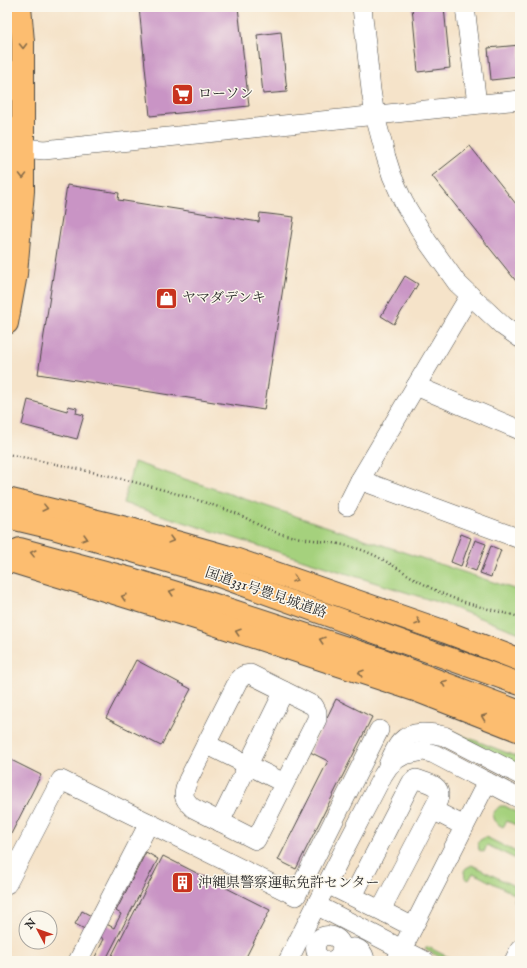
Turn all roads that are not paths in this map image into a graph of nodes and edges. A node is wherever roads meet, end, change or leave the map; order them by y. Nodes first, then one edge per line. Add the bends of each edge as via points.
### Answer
1 (20, 7) edge
2 (362, 7) edge
3 (465, 7) edge
4 (520, 100) edge
5 (477, 104) junction
6 (375, 116) junction
7 (24, 148) junction
8 (470, 295) junction
9 (7, 322) edge
10 (520, 338) edge
11 (416, 386) junction
12 (520, 430) edge
13 (360, 480) junction
14 (7, 499) edge
15 (347, 506) dead end
16 (7, 517) edge
17 (520, 540) edge
18 (7, 546) edge
19 (7, 560) edge
20 (205, 612) junction
21 (520, 660) edge
22 (520, 684) edge
23 (284, 691) junction
24 (520, 712) edge
25 (379, 730) dead end
26 (520, 731) edge
27 (206, 744) junction
28 (248, 765) junction
29 (383, 775) junction
30 (520, 775) edge
31 (486, 782) junction
32 (284, 783) junction
33 (520, 799) edge
34 (433, 810) junction
35 (220, 822) junction
36 (149, 823) junction
37 (464, 826) junction
38 (7, 884) edge
39 (327, 884) junction
40 (353, 896) junction
41 (316, 905) junction
42 (386, 913) junction
43 (413, 927) junction
44 (366, 931) junction
45 (309, 939) junction
46 (520, 949) edge
47 (361, 955) edge
48 (399, 955) edge
49 (334, 960) edge
50 (78, 961) edge
51 (288, 961) edge
52 (425, 961) edge
53 (514, 961) edge

1 -> 7 main road via 23,42
2 - 6 street
3 - 5 street
4 - 5 street
5 - 6 street
6 - 7 street via 44,150
6 - 8 street via 388,163 404,204 457,283
7 -> 9 main road via 16,274
8 - 10 street
8 - 11 street
11 - 12 street
11 - 13 street
13 - 15 street
13 - 17 street
14 -> 21 main road via 226,556
16 -> 22 main road, 国道331号豊見城道路 via 219,576
20 -> 18 main road, 国道331号豊見城道路 via 128,578
20 -> 19 main road
24 -> 20 main road, 国道331号豊見城道路 via 383,660
26 -> 20 main road
23 - 27 street via 250,674 244,675 238,681
23 - 28 street
23 - 32 street via 314,706 317,712 317,719
25 - 36 street via 296,896
27 - 28 street
27 - 35 street via 183,793 185,800 193,808
28 - 32 street
28 - 35 street
29 - 30 street via 398,745 404,739 416,734 431,733 444,736
29 - 31 street via 397,759 424,751
29 - 39 street
31 - 33 street
31 - 37 street
32 - 35 street via 256,840
34 - 37 street
34 - 40 street via 440,795 439,790 416,779 411,782
34 - 42 street via 385,902
36 - 38 street via 61,780
36 - 50 street
37 - 43 street
39 - 40 street
39 - 41 street
40 - 42 street
41 - 44 street
41 - 45 street
42 - 43 street
43 - 48 street
44 - 47 street
44 - 48 street
45 - 49 street via 317,956 323,960
45 - 51 street
46 - 53 street
47 - 49 street via 348,948
48 - 52 street

